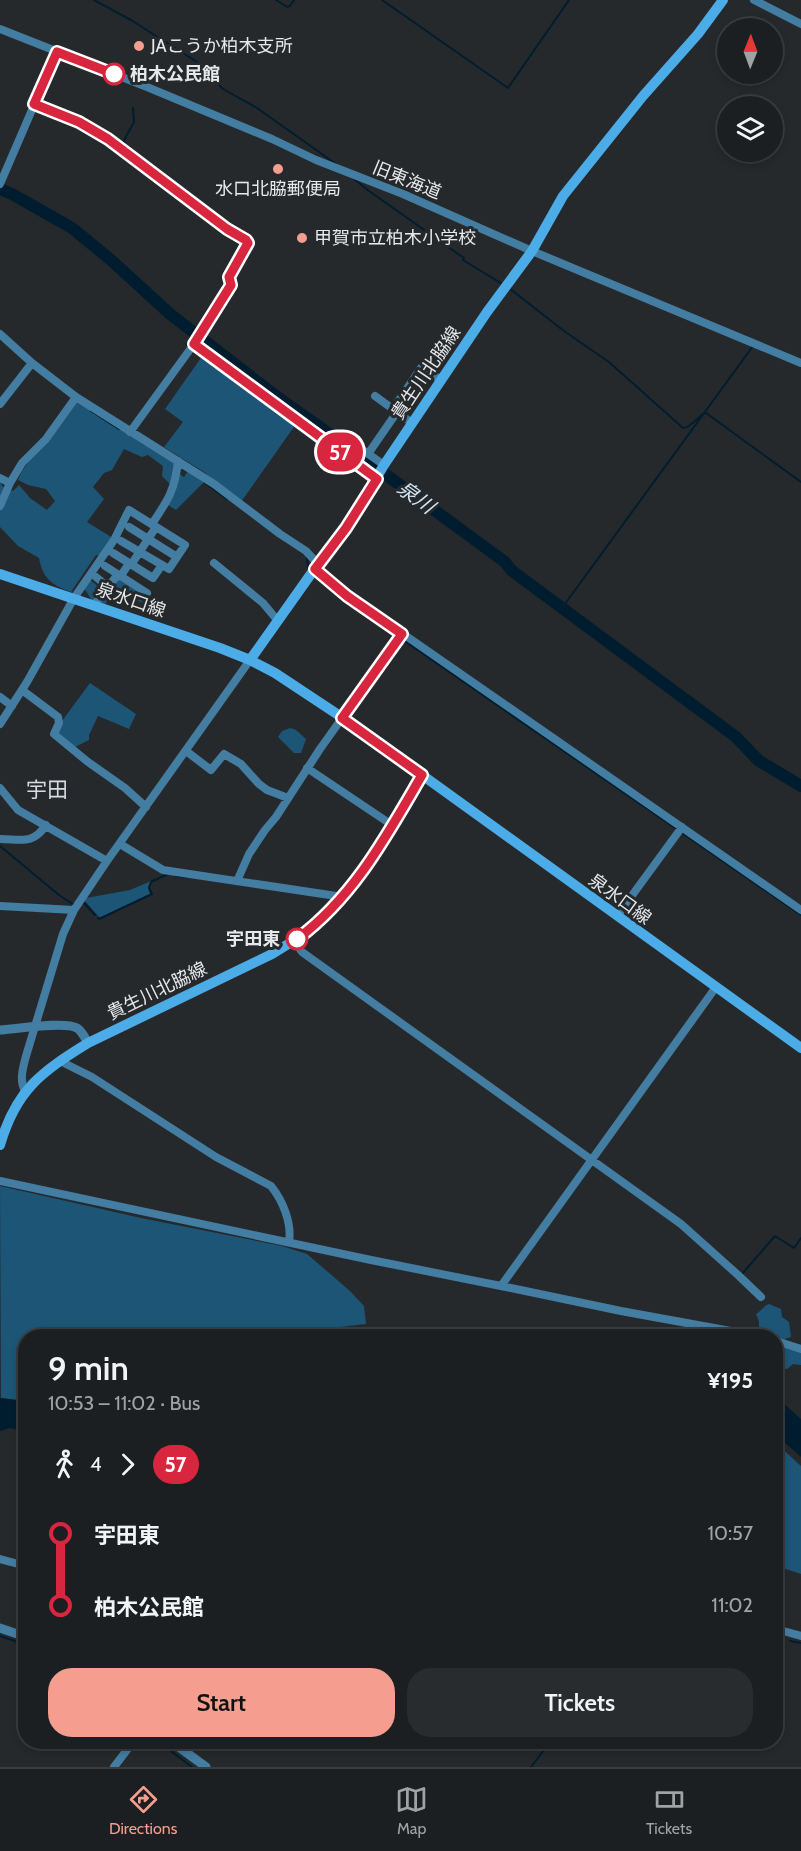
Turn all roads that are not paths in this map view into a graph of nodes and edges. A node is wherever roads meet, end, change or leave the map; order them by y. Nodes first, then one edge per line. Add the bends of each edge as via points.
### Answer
1 (723, 0) edge
2 (754, 0) edge
3 (801, 24) edge
4 (0, 29) edge
5 (57, 52) junction
6 (34, 104) junction
7 (0, 184) edge
8 (532, 251) junction
9 (0, 334) edge
10 (195, 342) junction
11 (32, 363) junction
12 (801, 363) edge
13 (441, 381) junction
14 (375, 396) dead end
15 (76, 397) junction
16 (0, 404) edge
17 (395, 411) junction
18 (412, 423) junction
19 (130, 432) junction
20 (336, 449) junction
21 (368, 454) junction
22 (178, 461) junction
23 (384, 465) junction
24 (0, 478) edge
25 (377, 479) junction
26 (10, 483) junction
27 (0, 506) edge
28 (154, 525) junction
29 (129, 527) dead end
30 (148, 539) junction
31 (121, 541) dead end
32 (140, 552) junction
33 (113, 553) dead end
34 (177, 557) junction
35 (214, 563) dead end
36 (130, 564) junction
37 (162, 565) junction
38 (105, 566) dead end
39 (316, 567) junction
40 (0, 573) edge
41 (120, 576) junction
42 (96, 577) dead end
43 (108, 587) junction
44 (147, 593) dead end
45 (74, 598) junction
46 (94, 605) junction
47 (278, 621) junction
48 (402, 634) junction
49 (250, 660) junction
50 (22, 690) junction
51 (0, 697) edge
52 (12, 706) junction
53 (342, 718) junction
54 (0, 724) edge
55 (186, 751) junction
56 (307, 768) junction
57 (422, 775) junction
58 (0, 788) edge
59 (288, 798) junction
60 (146, 807) junction
61 (46, 825) junction
62 (392, 825) junction
63 (682, 827) junction
64 (0, 839) edge
65 (120, 844) junction
66 (107, 861) junction
67 (237, 881) junction
68 (344, 897) junction
69 (0, 906) edge
70 (74, 910) junction
71 (801, 910) edge
72 (617, 916) junction
73 (294, 941) junction
74 (716, 987) junction
75 (34, 1027) junction
76 (0, 1030) edge
77 (87, 1043) junction
78 (801, 1048) edge
79 (60, 1060) junction
80 (25, 1091) junction
81 (0, 1145) edge
82 (592, 1160) junction
83 (0, 1181) edge
84 (289, 1242) junction
85 (501, 1286) junction
86 (760, 1297) dead end
87 (720, 1329) edge
88 (783, 1343) edge
89 (801, 1349) edge
90 (0, 1559) edge
91 (18, 1564) edge
92 (0, 1628) edge
93 (783, 1631) edge
94 (18, 1634) edge
95 (801, 1636) edge
96 (128, 1749) edge
97 (182, 1749) edge
98 (114, 1767) edge
99 (206, 1767) edge

1 - 8 main road, 貴生川北脇線 via 563,196
2 - 3 street
4 - 5 street, 旧東海道
5 - 6 street
5 - 8 street, 旧東海道
6 - 7 street
6 - 10 street via 108,139 246,240 248,243 229,277 231,285
8 - 12 street, 旧東海道
8 - 13 main road, 貴生川北脇線
9 - 11 street
10 - 19 street
10 - 20 street
11 - 15 street
11 - 16 street
13 - 17 street via 423,365
13 - 18 main road, 貴生川北脇線
14 - 17 street
15 - 19 street
15 - 26 street
17 - 18 street
17 - 21 street
18 - 23 main road, 貴生川北脇線
19 - 22 street
20 - 21 street via 344,437
20 - 25 street
21 - 23 street
22 - 28 street via 176,483
22 - 39 street via 306,551
23 - 25 main road, 貴生川北脇線
24 - 26 street
25 - 39 main road, 貴生川北脇線
26 - 27 street
28 - 30 street
28 - 34 street via 185,545
28 - 45 street via 129,510 114,540
29 - 30 street
30 - 32 street
30 - 34 street
31 - 32 street
32 - 36 street
32 - 37 street
33 - 36 street
34 - 37 street via 169,569
35 - 47 street via 263,603
36 - 37 street via 153,578
36 - 41 street
38 - 41 street
39 - 47 main road, 貴生川北脇線
39 - 48 street via 347,596
40 - 45 main road, 泉水口線
41 - 43 street
41 - 44 street
42 - 43 street
43 - 46 street
45 - 46 main road, 泉水口線
45 - 50 street
46 - 49 main road, 泉水口線
47 - 49 main road, 貴生川北脇線
48 - 53 street
48 - 63 street
49 - 53 main road
49 - 55 street
50 - 52 street
50 - 60 street via 58,717 54,734
51 - 52 street
52 - 54 street
53 - 56 street
53 - 57 main road
55 - 59 street via 211,770 224,754 241,764 267,790
55 - 60 street
56 - 59 street
56 - 62 street
57 - 62 main road, 貴生川北脇線
57 - 72 main road, 泉水口線
58 - 61 street via 18,810
59 - 67 street via 249,854
60 - 65 street
61 - 64 street via 31,840
61 - 66 street
62 - 68 main road, 貴生川北脇線
63 - 71 street
63 - 72 street
65 - 66 street
65 - 67 street via 163,870
66 - 70 street
67 - 68 street
68 - 73 main road, 貴生川北脇線
69 - 70 street
70 - 75 street
72 - 74 main road, 泉水口線
73 - 77 main road, 貴生川北脇線
73 - 82 street via 302,952
74 - 78 main road, 泉水口線
74 - 82 street
75 - 76 street
75 - 77 street via 76,1027
75 - 80 street via 22,1074
77 - 79 main road, 貴生川北脇線
79 - 80 main road, 貴生川北脇線
79 - 84 street via 216,1157 271,1186 289,1224
80 - 81 main road, 貴生川北脇線 via 12,1111
82 - 85 street
82 - 86 street via 681,1224
83 - 84 street
84 - 85 street
85 - 87 street
88 - 89 street
90 - 91 street
92 - 94 street
93 - 95 street
96 - 98 street
97 - 99 street

